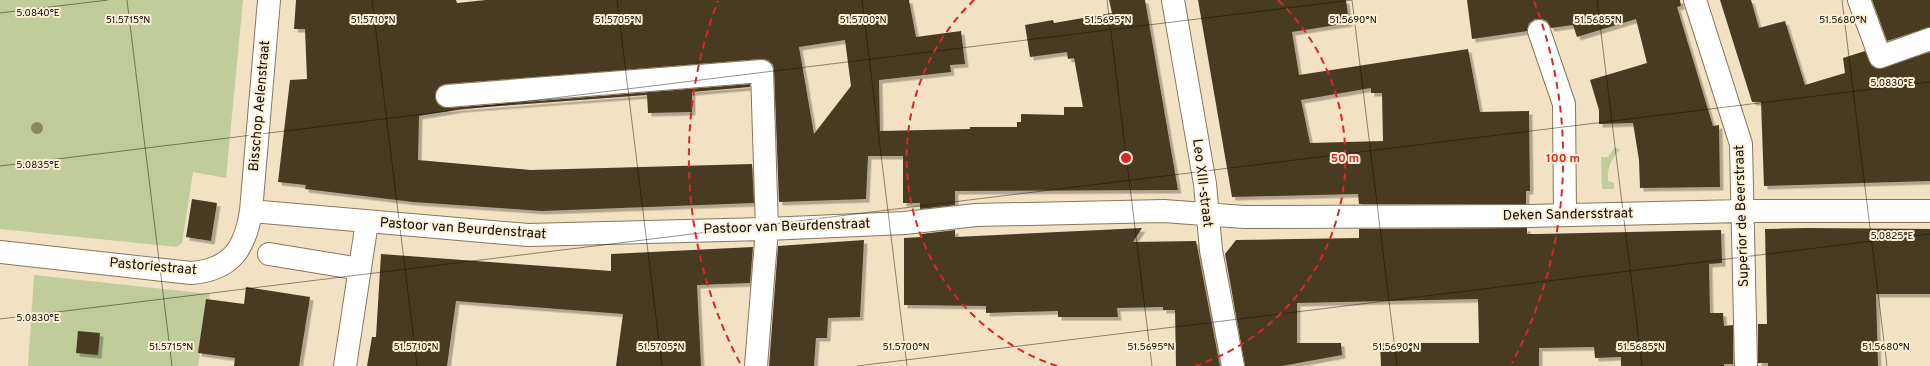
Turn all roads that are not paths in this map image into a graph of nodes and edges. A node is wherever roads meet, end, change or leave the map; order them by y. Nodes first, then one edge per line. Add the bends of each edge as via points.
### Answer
1 (269, 0) edge
2 (1173, 0) edge
3 (1695, 0) edge
4 (1859, 0) edge
5 (1539, 31) dead end
6 (1930, 39) edge
7 (447, 96) dead end
8 (1930, 210) edge
9 (251, 211) junction
10 (1742, 211) junction
11 (1207, 215) junction
12 (1565, 215) junction
13 (367, 222) junction
14 (767, 229) junction
15 (0, 252) edge
16 (269, 254) dead end
17 (360, 269) junction
18 (345, 366) edge
19 (756, 366) edge
20 (1233, 366) edge
21 (1746, 366) edge

1 - 9 street, Bisschop Aelenstraat
2 - 11 street, Leo XIII-straat
3 - 10 street, Superior de Beerstraat via 1742,144
4 - 6 street via 1880,57
5 - 12 street via 1564,104
7 - 14 street via 762,71
8 - 10 street, Deken Sandersstraat
9 - 13 street
9 - 15 street, Pastoriestraat via 242,244 222,266 206,272 191,273
10 - 12 street, Deken Sandersstraat
10 - 21 street, Superior de Beerstraat
11 - 12 street, Deken Sandersstraat
11 - 14 street, Pastoor van Beurdenstraat via 1164,211 976,215 905,222
11 - 20 street, Leo XIII-straat
13 - 14 street, Pastoor van Beurdenstraat via 528,235
13 - 17 street
14 - 19 street
16 - 17 street
17 - 18 street

